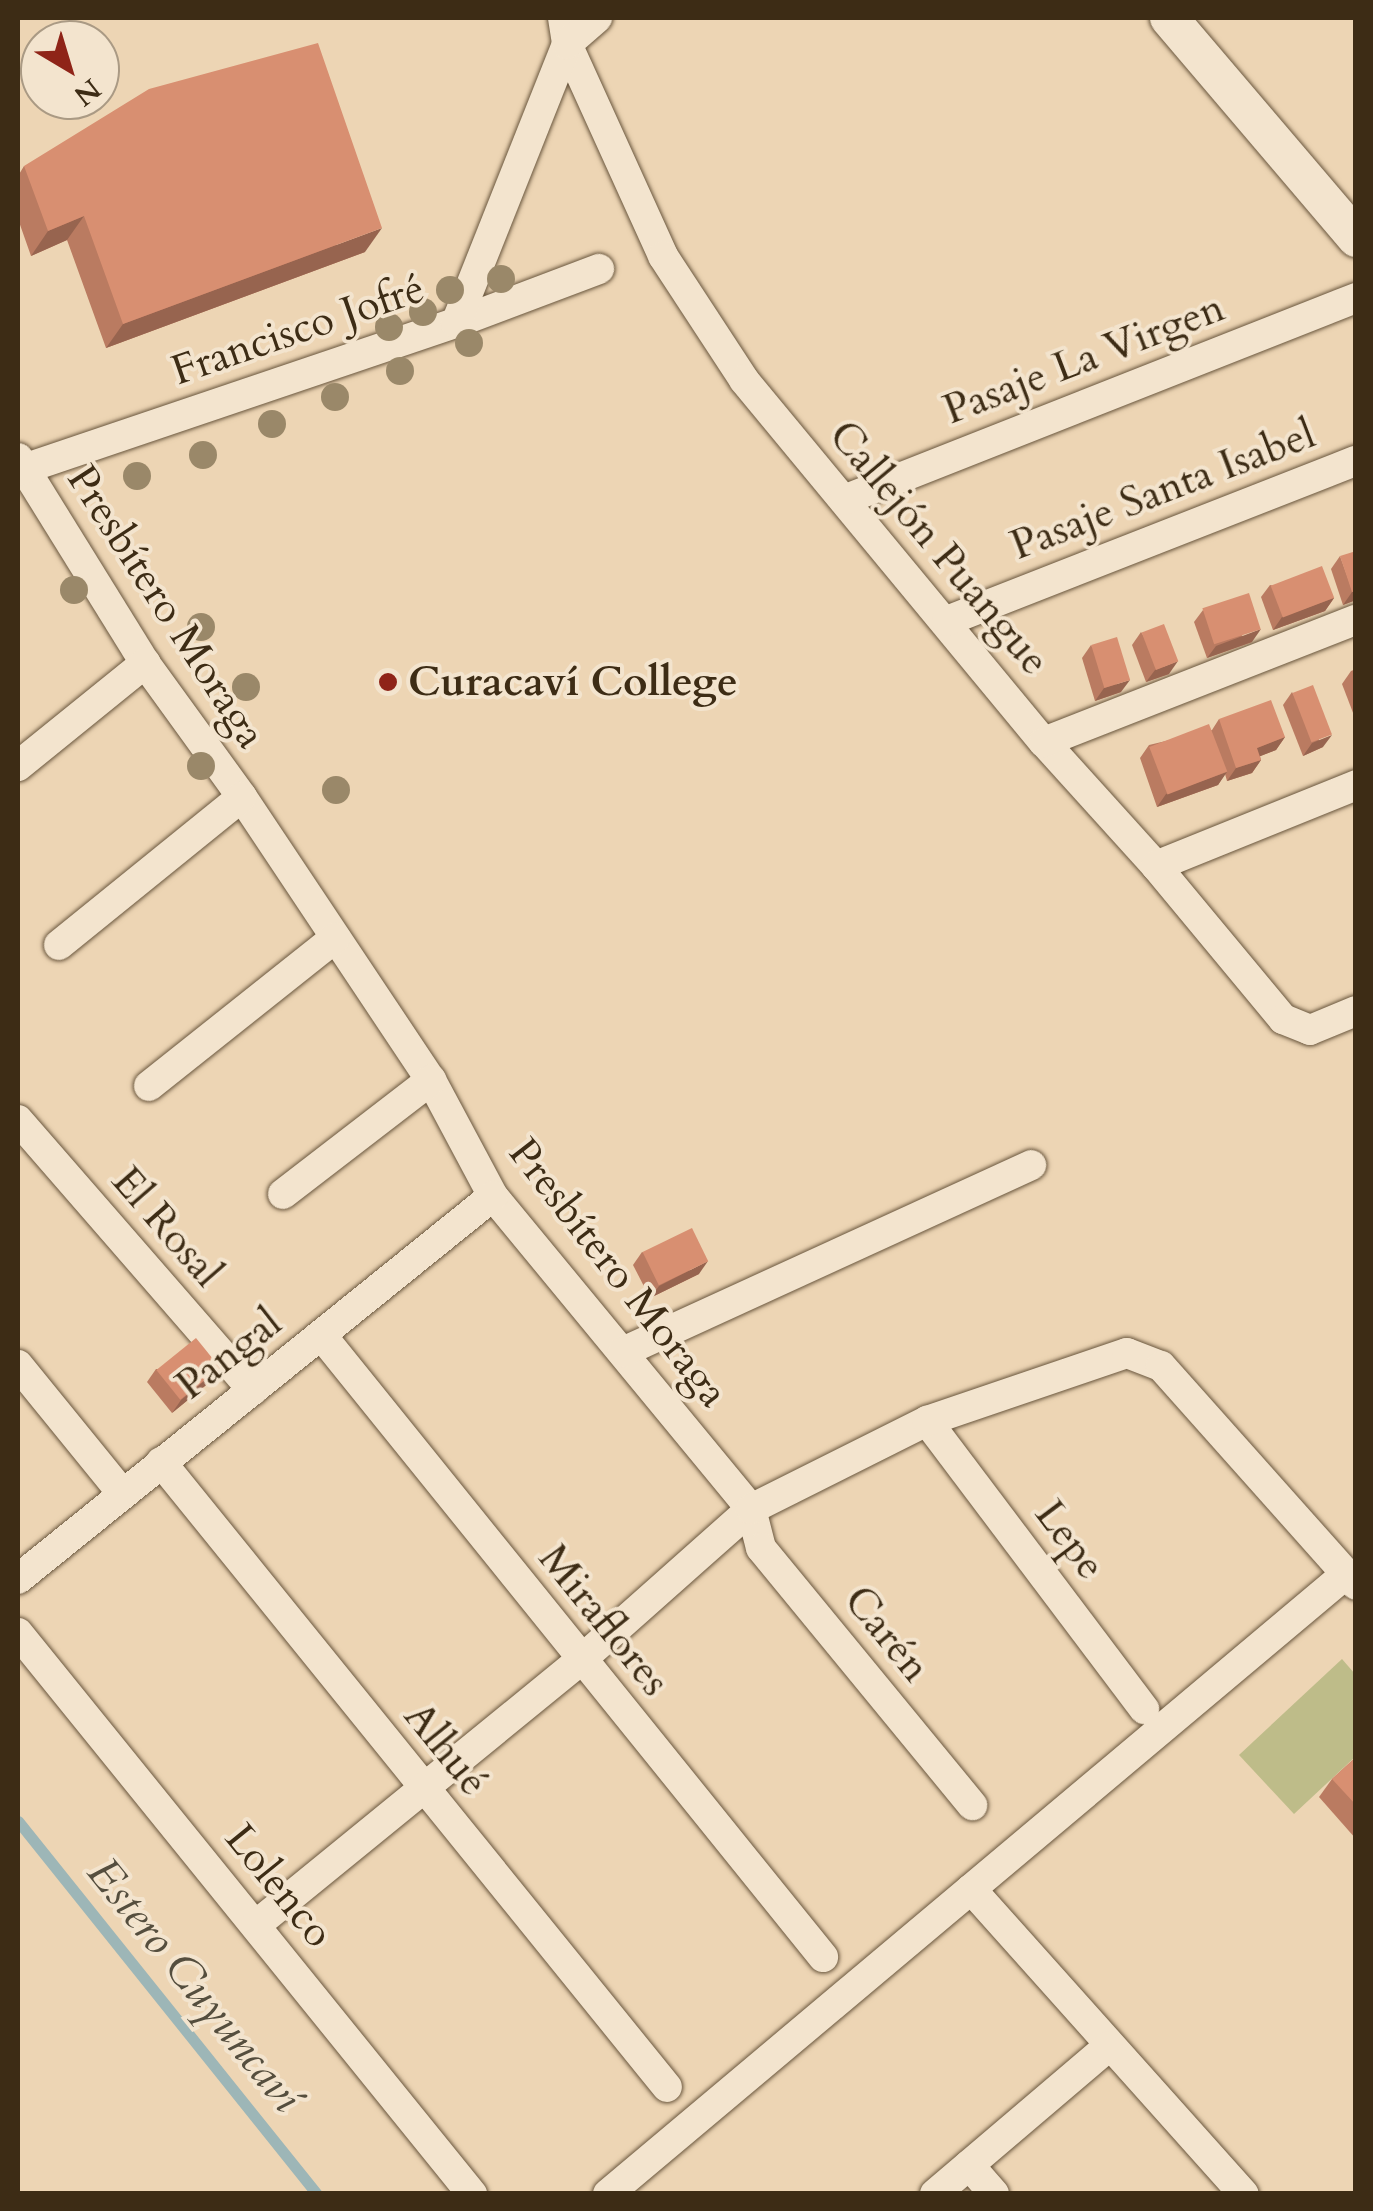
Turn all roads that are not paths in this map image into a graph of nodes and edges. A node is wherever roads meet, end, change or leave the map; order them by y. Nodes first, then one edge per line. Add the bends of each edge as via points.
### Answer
1 (598, 18) edge
2 (1169, 18) edge
3 (566, 31) edge
4 (1356, 238) edge
5 (599, 269) dead end
6 (1356, 298) edge
7 (456, 322) junction
8 (1356, 461) edge
9 (20, 465) edge
10 (844, 500) junction
11 (1356, 620) edge
12 (947, 621) junction
13 (145, 663) junction
14 (1044, 742) junction
15 (18, 766) edge
16 (1356, 786) edge
17 (242, 797) junction
18 (1156, 866) junction
19 (335, 938) junction
20 (59, 945) dead end
21 (1356, 1011) edge
22 (431, 1080) junction
23 (149, 1086) dead end
24 (18, 1120) edge
25 (1031, 1165) dead end
26 (284, 1194) dead end
27 (493, 1196) junction
28 (322, 1336) junction
29 (623, 1352) junction
30 (18, 1366) edge
31 (253, 1390) junction
32 (927, 1421) junction
33 (161, 1462) junction
34 (122, 1493) junction
35 (751, 1510) junction
36 (18, 1579) edge
37 (1351, 1580) edge
38 (18, 1633) edge
39 (581, 1660) junction
40 (1144, 1709) dead end
41 (423, 1788) junction
42 (972, 1805) dead end
43 (972, 1889) junction
44 (256, 1924) junction
45 (823, 1956) dead end
46 (1108, 2047) junction
47 (668, 2087) dead end
48 (969, 2164) junction
49 (472, 2194) edge
50 (608, 2194) edge
51 (935, 2194) edge
52 (994, 2194) edge
53 (1244, 2194) edge

1 - 3 street, Francisco Jofré
2 - 4 street
3 - 7 street, Francisco Jofré
3 - 10 street, Callejón Puangue via 663,256 744,380
5 - 7 street
6 - 10 street, Pasaje La Virgen
7 - 9 street, Francisco Jofré
8 - 12 street, Pasaje Santa Isabel
9 - 13 street, Presbítero Moraga
10 - 12 street, Callejón Puangue
11 - 14 street
12 - 14 street, Callejón Puangue
13 - 15 street
13 - 17 street, Presbítero Moraga
14 - 18 street, Callejón Puangue
16 - 18 street
17 - 19 street, Presbítero Moraga
17 - 20 street
18 - 21 street, Callejón Puangue via 1283,1019 1310,1030
19 - 22 street, Presbítero Moraga
19 - 23 street
22 - 26 street
22 - 27 street, Presbítero Moraga
24 - 31 street, El Rosal
25 - 29 street
27 - 28 street, Pangal
27 - 29 street, Presbítero Moraga
28 - 31 street, Pangal
28 - 39 street, Miraflores
29 - 35 street, Presbítero Moraga
30 - 34 street
31 - 33 street, Pangal
32 - 35 street
32 - 37 street via 1128,1354 1161,1366
32 - 40 street, Lepe
33 - 34 street, Pangal
33 - 41 street, Alhué
34 - 36 street, Pangal
35 - 39 street
35 - 42 street, Carén via 761,1548
37 - 43 street
38 - 44 street, Lolenco
39 - 41 street
39 - 45 street, Miraflores
41 - 44 street
41 - 47 street, Alhué
43 - 46 street
43 - 50 street
44 - 49 street, Lolenco
46 - 48 street
46 - 53 street
48 - 51 street
48 - 52 street

